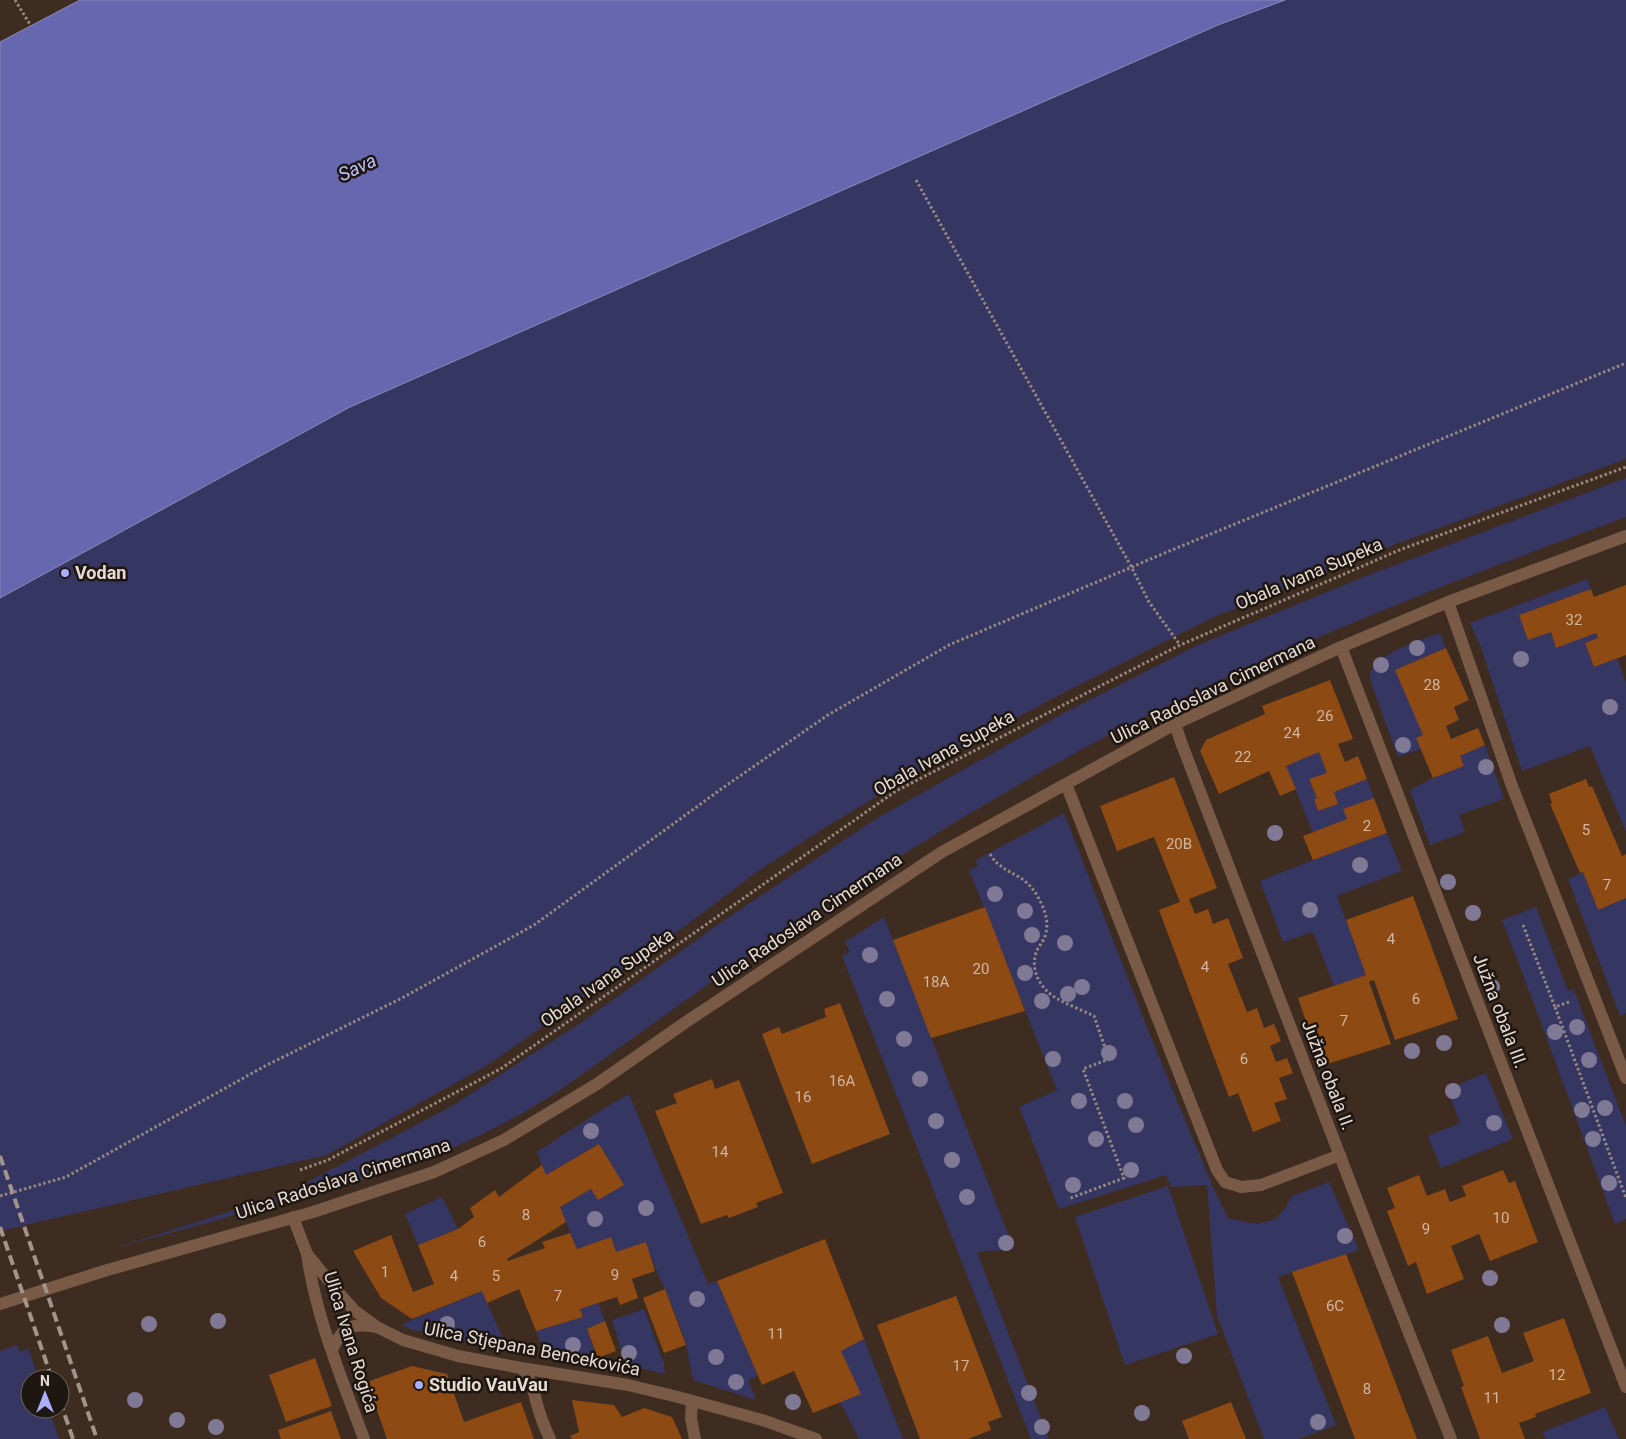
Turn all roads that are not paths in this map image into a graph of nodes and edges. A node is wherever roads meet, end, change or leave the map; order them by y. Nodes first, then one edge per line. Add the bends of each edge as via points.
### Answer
1 (1626, 536) edge
2 (1448, 602) junction
3 (1341, 647) junction
4 (1175, 724) junction
5 (1066, 784) junction
6 (1626, 1078) edge
7 (1340, 1155) junction
8 (293, 1217) junction
9 (307, 1254) junction
10 (0, 1304) edge
11 (377, 1327) junction
12 (332, 1350) junction
13 (521, 1368) junction
14 (1625, 1384) edge
15 (692, 1401) junction
16 (364, 1439) edge
17 (550, 1439) edge
18 (695, 1439) edge
19 (816, 1439) edge
20 (1451, 1439) edge

1 - 2 street, Ulica Radoslava Cimermana
2 - 3 street, Ulica Radoslava Cimermana
2 - 6 street via 1512,786
3 - 4 street, Ulica Radoslava Cimermana
3 - 14 street, Južna obala III.
4 - 5 street, Ulica Radoslava Cimermana
4 - 7 street, Južna obala II.
5 - 7 street via 1225,1182 1241,1187 1261,1185
5 - 8 street, Ulica Radoslava Cimermana via 942,852 597,1084 504,1140 434,1172
7 - 20 street, Južna obala II.
8 - 9 street, Ulica Stjepana Bencekovića
8 - 10 street, Ulica Radoslava Cimermana
9 - 11 street, Ulica Stjepana Bencekovića via 355,1311
9 - 12 street, Ulica Ivana Rogića via 314,1291
11 - 12 street via 352,1326 343,1331
11 - 13 street, Ulica Stjepana Bencekovića via 428,1348
12 - 16 street, Ulica Ivana Rogića
13 - 15 street, Ulica Stjepana Bencekovića via 628,1385
13 - 17 street via 532,1382
15 - 18 street via 690,1418
15 - 19 street, Ulica Stjepana Bencekovića

